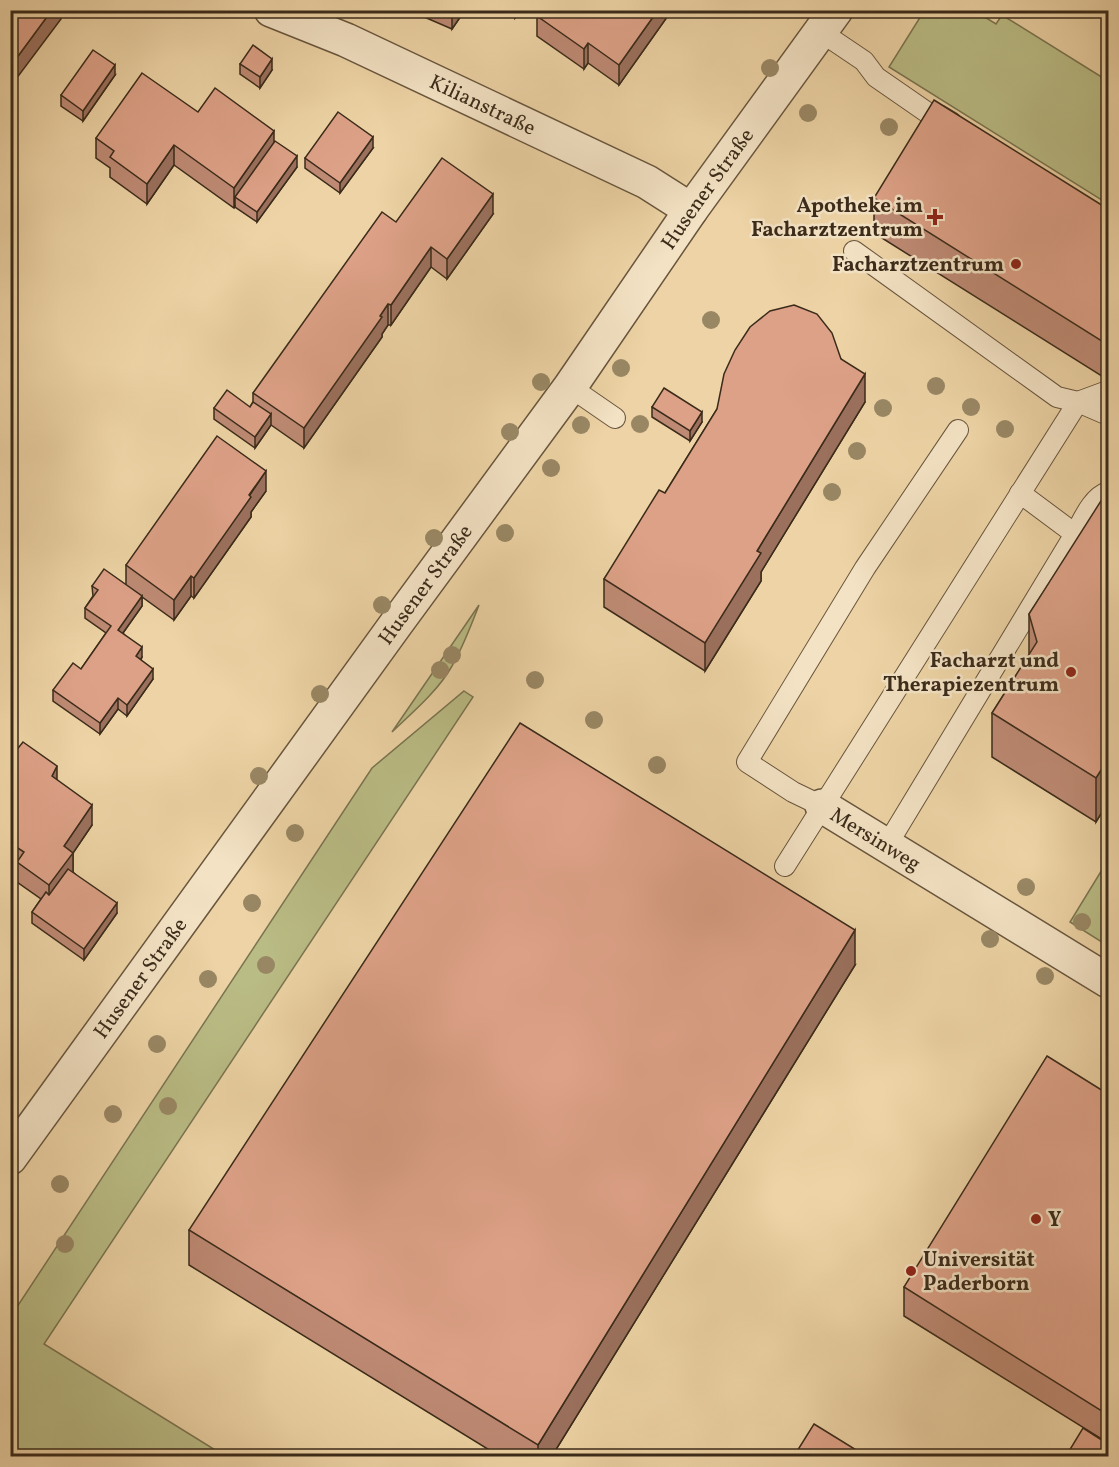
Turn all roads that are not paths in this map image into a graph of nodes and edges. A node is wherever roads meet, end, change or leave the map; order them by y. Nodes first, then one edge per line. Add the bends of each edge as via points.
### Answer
1 (271, 10) edge
2 (829, 21) edge
3 (970, 132) edge
4 (691, 210) junction
5 (854, 251) dead end
6 (570, 387) junction
7 (1106, 392) dead end
8 (1078, 402) junction
9 (1108, 415) edge
10 (615, 418) dead end
11 (958, 430) dead end
12 (1108, 492) edge
13 (1020, 493) junction
14 (1075, 534) junction
15 (822, 806) junction
16 (887, 845) junction
17 (785, 866) dead end
18 (1108, 981) edge
19 (10, 1158) edge

1 - 4 street, Kilianstraße via 346,40 647,182
2 - 3 lane via 876,77 928,113
2 - 4 street, Husener Straße
4 - 6 street, Husener Straße
5 - 8 lane via 1057,397
6 - 10 lane
6 - 19 street, Husener Straße
7 - 8 lane
8 - 9 lane
8 - 13 lane, Mersinweg
11 - 15 lane via 865,568 747,762
12 - 14 lane via 1088,510
13 - 14 lane
13 - 15 lane, Mersinweg
14 - 16 lane
15 - 16 street, Mersinweg
15 - 17 lane
16 - 18 street, Mersinweg

